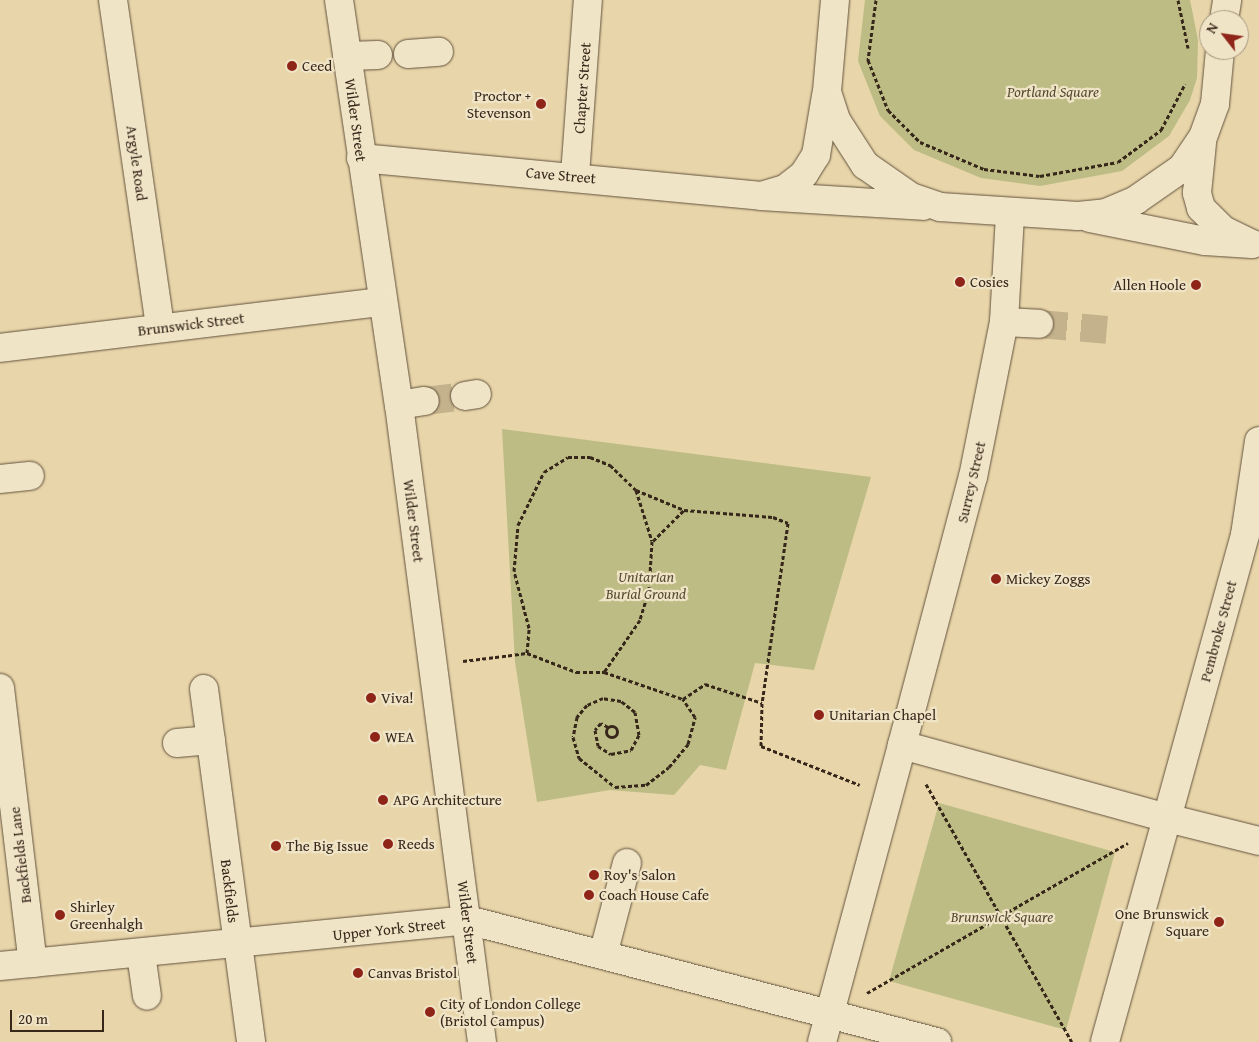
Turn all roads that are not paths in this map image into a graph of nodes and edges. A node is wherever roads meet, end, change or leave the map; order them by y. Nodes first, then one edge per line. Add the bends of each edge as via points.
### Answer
1 (113, 0) edge
2 (339, 0) edge
3 (588, 0) edge
4 (835, 0) edge
5 (439, 52) dead end
6 (408, 54) dead end
7 (347, 56) junction
8 (378, 56) dead end
9 (1219, 60) edge
10 (827, 92) junction
11 (1203, 137) junction
12 (361, 158) junction
13 (575, 176) junction
14 (761, 196) junction
15 (940, 207) junction
16 (1010, 214) junction
17 (1078, 216) junction
18 (1256, 244) edge
19 (382, 302) junction
20 (1004, 322) junction
21 (1038, 324) tunnel mouth
22 (160, 327) junction
23 (0, 348) edge
24 (1259, 441) edge
25 (30, 476) dead end
26 (0, 479) edge
27 (0, 688) edge
28 (204, 688) dead end
29 (211, 740) junction
30 (177, 743) dead end
31 (902, 745) junction
32 (1167, 818) junction
33 (1259, 842) edge
34 (627, 863) dead end
35 (468, 920) junction
36 (237, 945) junction
37 (141, 954) junction
38 (603, 955) junction
39 (33, 963) junction
40 (0, 966) edge
41 (147, 996) dead end
42 (828, 1012) junction
43 (251, 1042) edge
44 (482, 1042) edge
45 (822, 1042) edge
46 (937, 1042) edge
47 (1105, 1042) edge

1 - 22 street, Argyle Road
2 - 7 street, Wilder Street
3 - 13 street, Chapter Street
4 - 10 street
5 - 6 street
7 - 8 street
7 - 12 street, Wilder Street
9 - 11 street via 1215,104
10 - 14 street via 816,155 804,174 786,189
10 - 15 street via 848,143 866,165 912,197
11 - 17 street via 1182,168 1161,185 1106,213
11 - 18 street via 1197,193 1201,208 1223,230
12 - 13 street, Cave Street
12 - 19 street, Wilder Street
13 - 14 street, Cave Street
14 - 15 street
15 - 16 street
16 - 17 street
16 - 20 street, Surrey Street
17 - 18 street via 1205,241
19 - 22 street, Brunswick Street
19 - 35 street, Wilder Street via 412,403
20 - 21 street
20 - 31 street, Surrey Street via 973,477
22 - 23 street, Brunswick Street
24 - 32 street, Pembroke Street via 1245,535
25 - 26 street
27 - 39 street, Backfields Lane
28 - 29 street, Backfields
29 - 30 street
29 - 36 street, Backfields
31 - 32 street
31 - 42 street
32 - 33 street
32 - 47 street
34 - 38 street
35 - 36 street, Upper York Street
35 - 38 street, Upper York Street
35 - 44 street, Wilder Street
36 - 37 street, Upper York Street
36 - 43 street, Backfields
37 - 39 street, Upper York Street
37 - 41 street
38 - 42 street, Upper York Street
39 - 40 street, Upper York Street
42 - 45 street
42 - 46 street, Upper York Street

